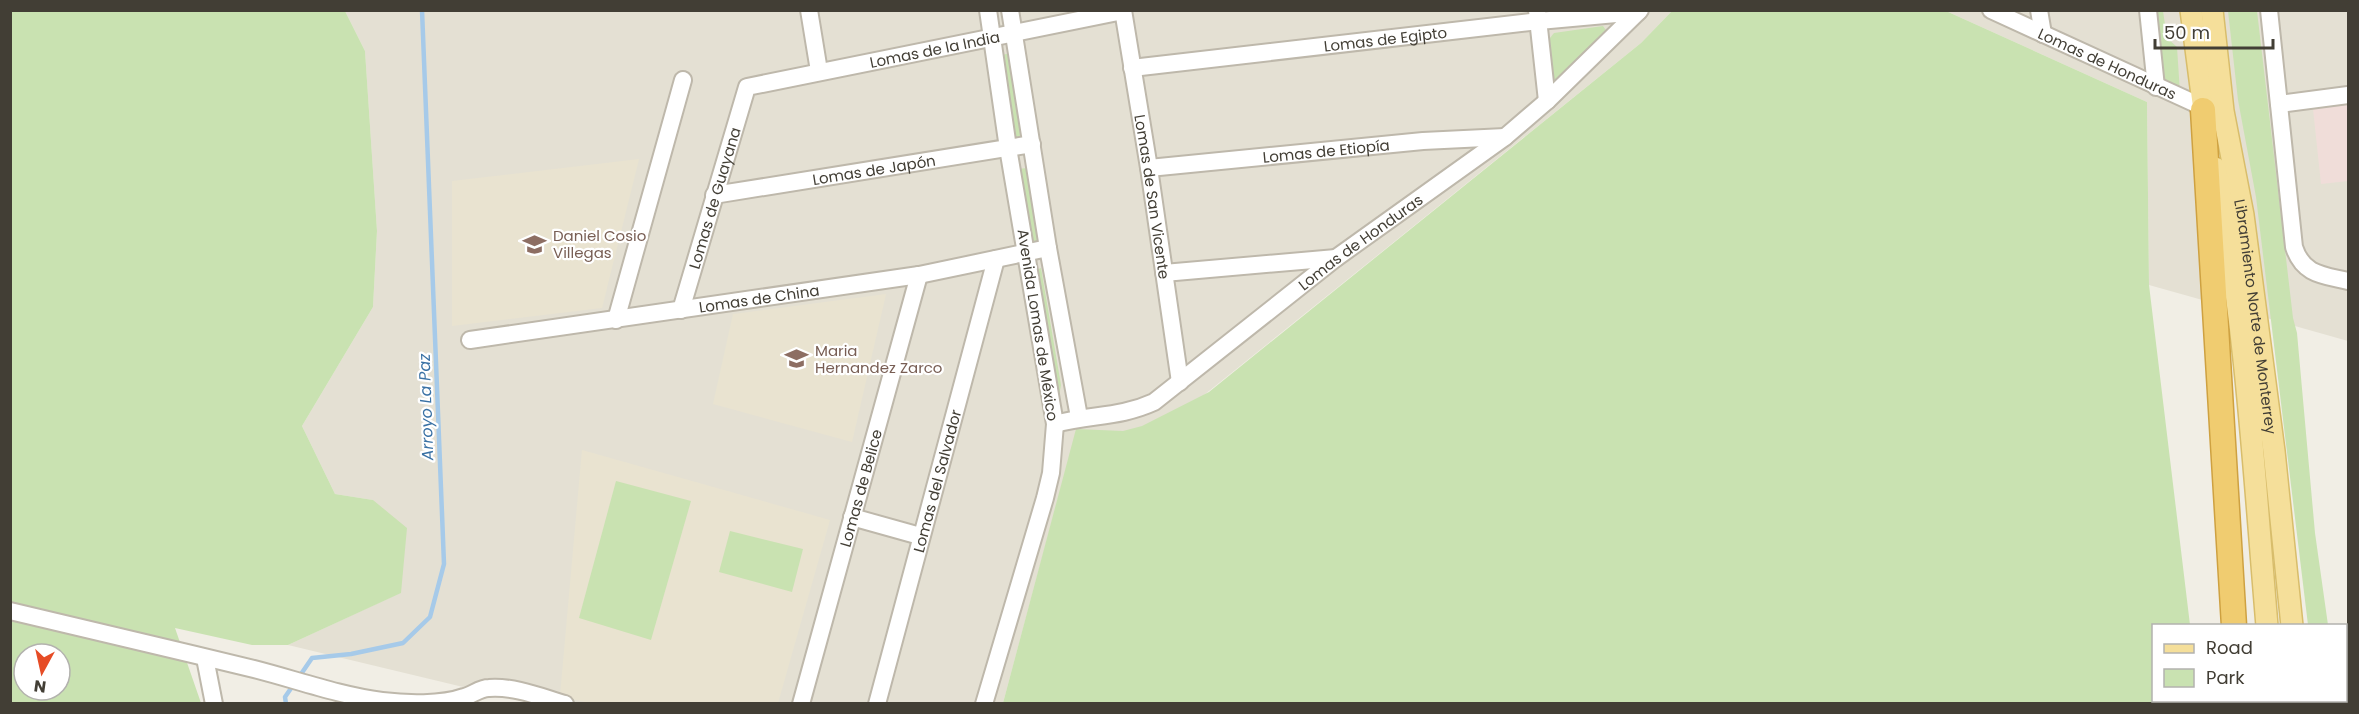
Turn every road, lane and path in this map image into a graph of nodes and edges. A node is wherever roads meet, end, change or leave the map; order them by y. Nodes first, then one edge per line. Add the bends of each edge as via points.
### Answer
1 (809, 10) edge
2 (988, 10) edge
3 (1010, 10) edge
4 (1990, 10) edge
5 (2039, 10) edge
6 (2148, 10) edge
7 (2191, 10) edge
8 (2212, 10) edge
9 (2268, 10) edge
10 (1123, 11) edge
11 (1639, 11) edge
12 (1538, 16) edge
13 (1014, 33) junction
14 (2043, 34) junction
15 (993, 38) junction
16 (1132, 68) junction
17 (819, 71) junction
18 (682, 80) dead end
19 (747, 87) joint
20 (2156, 87) junction
21 (2349, 95) edge
22 (1547, 101) junction
23 (2279, 104) junction
24 (2213, 110) junction
25 (1505, 137) junction
26 (1032, 144) junction
27 (1008, 148) junction
28 (1149, 168) junction
29 (714, 195) junction
30 (1048, 248) junction
31 (1026, 252) junction
32 (1336, 258) junction
33 (996, 259) junction
34 (1164, 273) junction
35 (919, 275) junction
36 (2349, 281) edge
37 (681, 310) junction
38 (616, 320) junction
39 (470, 340) dead end
40 (1180, 382) junction
41 (1079, 417) junction
42 (1055, 424) junction
43 (852, 517) junction
44 (920, 536) junction
45 (10, 611) edge
46 (2234, 624) edge
47 (2267, 624) edge
48 (2292, 624) edge
49 (205, 658) junction
50 (386, 702) edge
51 (214, 704) edge
52 (565, 704) edge
53 (801, 704) edge
54 (877, 704) edge
55 (984, 704) edge

1 - 17 street
2 - 15 street, Avenida Lomas de México
3 - 13 street, Avenida Lomas de México
4 - 14 street, Lomas de Honduras
5 - 14 street
6 - 20 street
7 - 24 main road
8 - 24 main road, Libramiento Norte de Monterrey
9 - 23 street
10 - 13 street, Lomas de la India
10 - 16 street, Lomas de San Vicente
11 - 12 street, Lomas de Egipto
11 - 22 street, Lomas de Honduras
12 - 16 street, Lomas de Egipto
12 - 22 street
13 - 15 street, Lomas de la India
13 - 26 street, Avenida Lomas de México
14 - 20 street, Lomas de Honduras
15 - 17 street, Lomas de la India
15 - 27 street, Avenida Lomas de México
16 - 28 street, Lomas de San Vicente
17 - 19 street, Lomas de la India
18 - 38 street
19 - 29 street, Lomas de Guayana
20 - 24 street, Lomas de Honduras
21 - 23 street
22 - 25 street, Lomas de Honduras
23 - 36 street via 2297,256 2315,273
24 - 46 highway
24 - 47 main road via 2253,448
24 - 48 main road, Libramiento Norte de Monterrey via 2247,248
25 - 28 street, Lomas de Etiopía via 1423,141
25 - 32 street, Lomas de Honduras
26 - 27 street, Lomas de Japón
26 - 30 street, Avenida Lomas de México
27 - 29 street, Lomas de Japón
27 - 31 street, Avenida Lomas de México
28 - 34 street, Lomas de San Vicente
29 - 37 street, Lomas de Guayana
30 - 31 street, Lomas de China
30 - 41 street, Avenida Lomas de México
31 - 33 street, Lomas de China
31 - 42 street, Avenida Lomas de México
32 - 34 street
32 - 40 street, Lomas de Honduras
33 - 35 street, Lomas de China
33 - 44 street, Lomas del Salvador
34 - 40 street, Lomas de San Vicente
35 - 37 street, Lomas de China
35 - 43 street, Lomas de Belice
37 - 38 street, Lomas de China
38 - 39 street, Lomas de China
40 - 41 street, Lomas de Honduras via 1154,402 1135,410
41 - 42 street, Lomas de Honduras
42 - 55 street, Avenida Lomas de México via 1045,498
43 - 44 street
43 - 53 street, Lomas de Belice
44 - 54 street, Lomas del Salvador
45 - 49 street
49 - 50 street
49 - 51 street
50 - 52 street via 464,698 490,687

